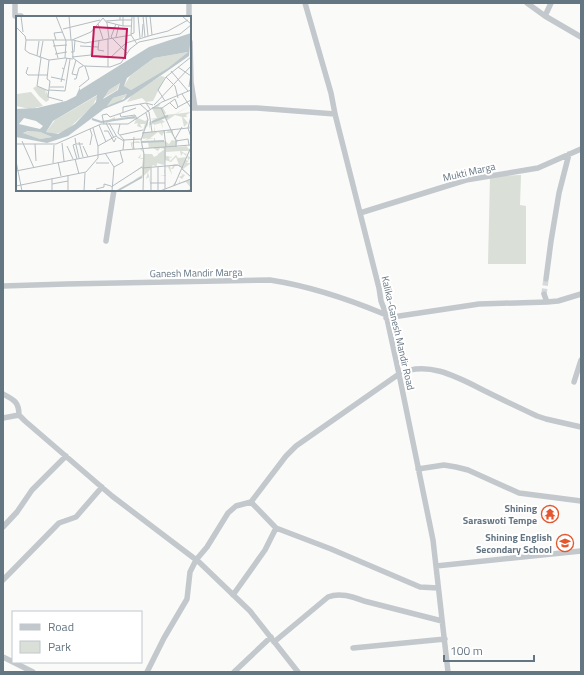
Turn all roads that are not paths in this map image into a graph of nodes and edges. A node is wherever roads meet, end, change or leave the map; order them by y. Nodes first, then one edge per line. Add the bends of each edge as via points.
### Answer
1 (15, 3) edge
2 (189, 3) edge
3 (305, 3) edge
4 (527, 3) edge
5 (551, 3) edge
6 (21, 16) edge
7 (189, 16) edge
8 (545, 16) junction
9 (581, 37) edge
10 (191, 82) edge
11 (192, 108) edge
12 (335, 114) junction
13 (581, 149) edge
14 (569, 154) junction
15 (114, 191) edge
16 (360, 213) junction
17 (106, 241) dead end
18 (546, 279) tunnel mouth
19 (3, 286) edge
20 (544, 294) tunnel mouth
21 (581, 294) edge
22 (547, 302) junction
23 (385, 316) junction
24 (581, 360) edge
25 (399, 374) junction
26 (574, 382) dead end
27 (3, 394) edge
28 (19, 415) junction
29 (3, 418) edge
30 (581, 427) edge
31 (66, 456) junction
32 (418, 469) junction
33 (102, 487) junction
34 (581, 501) edge
35 (251, 502) junction
36 (3, 527) edge
37 (276, 528) junction
38 (581, 551) edge
39 (196, 560) junction
40 (436, 566) junction
41 (3, 580) edge
42 (438, 588) junction
43 (233, 595) junction
44 (442, 621) junction
45 (272, 639) junction
46 (445, 639) junction
47 (353, 648) dead end
48 (3, 657) edge
49 (12, 662) edge
50 (15, 663) edge
51 (33, 672) edge
52 (147, 672) edge
53 (234, 672) edge
54 (298, 672) edge
55 (448, 672) edge

1 - 6 street via 15,16
2 - 7 street
3 - 12 street, Kalika-Ganesh Mandir Road
4 - 8 street
5 - 8 street
8 - 9 street
10 - 11 street
11 - 12 street via 257,108
12 - 16 street, Kalika-Ganesh Mandir Road
13 - 14 street, Mukti Marga
14 - 16 street, Mukti Marga via 538,168 466,180
14 - 18 street via 559,193
15 - 17 street
16 - 23 street, Kalika-Ganesh Mandir Road
19 - 23 street, Ganesh Mandir Marga via 270,280 334,296
20 - 22 street
21 - 22 street
22 - 23 street via 479,304
23 - 25 street, Kalika-Ganesh Mandir Road
24 - 26 street
25 - 30 street via 406,370 419,369 449,374 537,416
25 - 32 street, Kalika-Ganesh Mandir Road
25 - 35 street via 296,446
27 - 28 street via 16,402
28 - 29 street
28 - 31 street
31 - 33 street
31 - 36 street via 32,490
32 - 34 street via 444,465 456,467 519,493
32 - 40 street, Kalika-Ganesh Mandir Road
33 - 39 street
33 - 41 street via 76,517 59,523
35 - 37 street
35 - 39 street via 236,506 228,513
37 - 42 street via 420,587
37 - 43 street
38 - 40 street
39 - 43 street
39 - 52 street via 190,572 187,599
40 - 42 street, Kalika-Ganesh Mandir Road
42 - 44 street, Kalika-Ganesh Mandir Road
43 - 45 street via 250,611
44 - 45 street via 352,597 334,595
44 - 46 street, Kalika-Ganesh Mandir Road
45 - 53 street
45 - 54 street
46 - 47 street
46 - 55 street, Kalika-Ganesh Mandir Road
48 - 49 street
50 - 51 street

